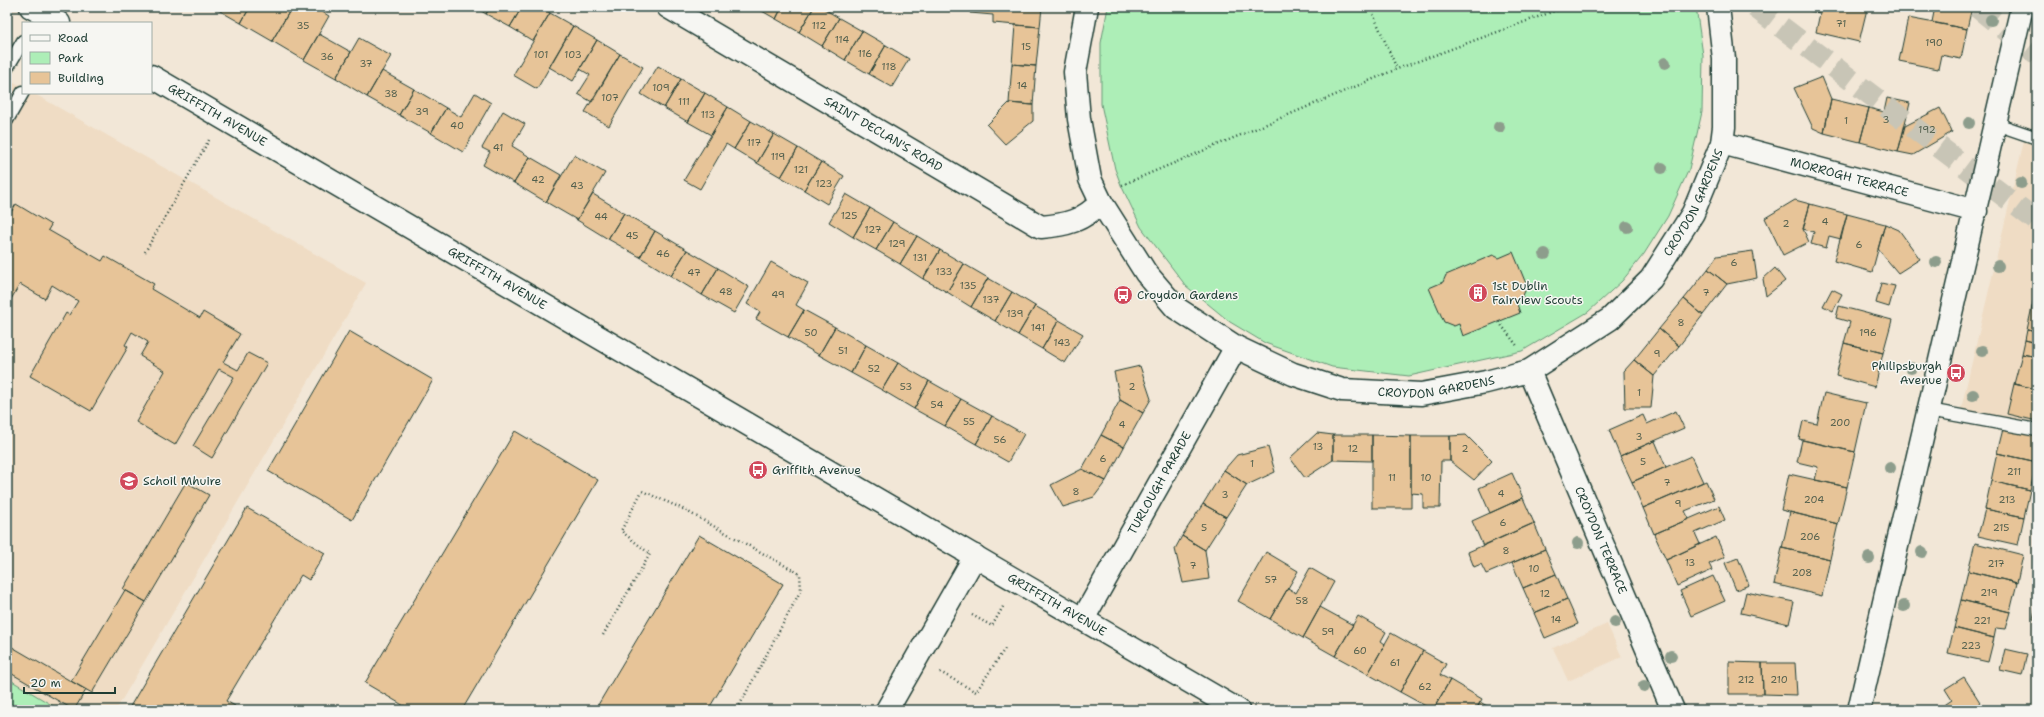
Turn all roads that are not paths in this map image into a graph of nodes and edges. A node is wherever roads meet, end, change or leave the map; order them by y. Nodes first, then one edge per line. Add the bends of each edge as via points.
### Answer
1 (668, 7) edge
2 (1087, 7) edge
3 (1718, 7) edge
4 (2022, 7) edge
5 (35, 14) edge
6 (56, 22) edge
7 (22, 43) edge
8 (7, 68) edge
9 (152, 77) edge
10 (22, 94) edge
11 (7, 120) edge
12 (1996, 124) junction
13 (2037, 138) edge
14 (1722, 143) junction
15 (1101, 202) junction
16 (1976, 211) junction
17 (1236, 347) junction
18 (1529, 371) junction
19 (1929, 410) junction
20 (2037, 430) edge
21 (975, 556) junction
22 (1083, 619) junction
23 (887, 710) edge
24 (1238, 710) edge
25 (1673, 710) edge
26 (1859, 710) edge

1 - 15 street, SAINT DECLAN'S ROAD via 1041,227 1063,225 1089,214
2 - 15 street, CROYDON GARDENS via 1075,72 1079,120 1090,179
3 - 14 street, CROYDON GARDENS via 1724,59
4 - 12 street
5 - 6 street
7 - 8 lane
9 - 21 street, GRIFFITH AVENUE
10 - 11 lane
12 - 13 lane
12 - 16 street
14 - 16 street, MORROGH TERRACE
14 - 18 street, CROYDON GARDENS via 1694,213 1651,279 1610,319
15 - 17 street, CROYDON GARDENS via 1146,273 1176,308
16 - 19 street
17 - 18 street, CROYDON GARDENS via 1293,374 1342,390 1421,394
17 - 22 street, TURLOUGH PARADE
18 - 25 street, CROYDON TERRACE
19 - 20 lane
19 - 26 street
21 - 22 street, GRIFFITH AVENUE
21 - 23 street
22 - 24 street, GRIFFITH AVENUE

